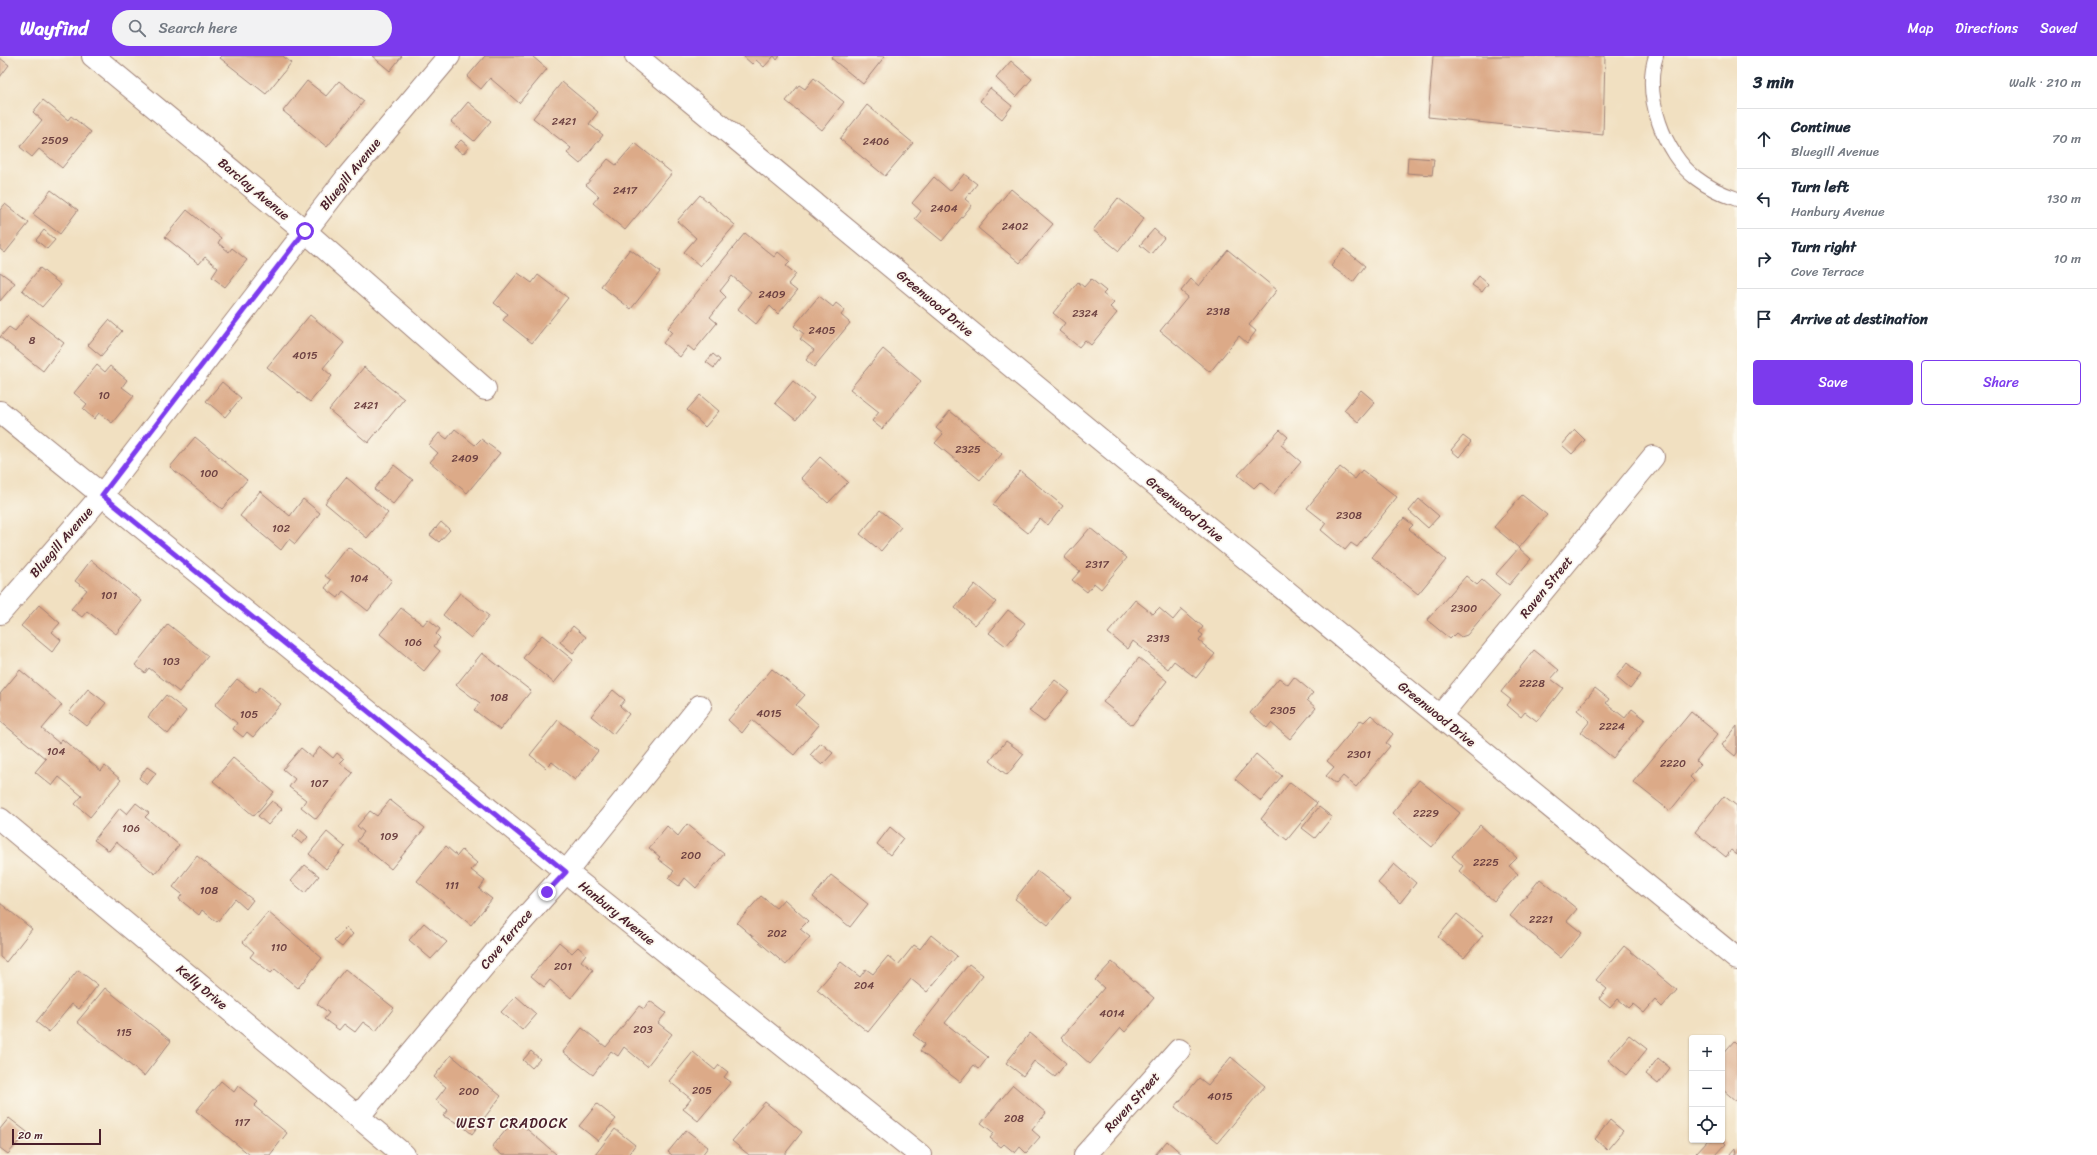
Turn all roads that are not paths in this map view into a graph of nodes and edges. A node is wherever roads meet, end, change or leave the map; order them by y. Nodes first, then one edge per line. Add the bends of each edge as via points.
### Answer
1 (93, 56) edge
2 (448, 56) edge
3 (636, 56) edge
4 (1656, 56) edge
5 (1737, 199) edge
6 (305, 231) junction
7 (485, 389) dead end
8 (0, 412) edge
9 (1652, 457) dead end
10 (102, 495) junction
11 (0, 613) edge
12 (700, 706) dead end
13 (1440, 716) junction
14 (0, 818) edge
15 (566, 872) junction
16 (1737, 959) edge
17 (1179, 1050) dead end
18 (358, 1118) junction
19 (404, 1155) edge
20 (920, 1155) edge
21 (1085, 1155) edge

1 - 6 street, Barclay Avenue
2 - 6 street, Bluegill Avenue
3 - 13 street, Greenwood Drive via 1065,411
4 - 5 lane via 1653,98 1661,130 1679,161 1695,177 1714,191
6 - 7 street, Barclay Avenue
6 - 10 street, Bluegill Avenue
8 - 10 street, Hanbury Avenue
9 - 13 street, Raven Street
10 - 11 street, Bluegill Avenue
10 - 15 street, Hanbury Avenue
12 - 15 street, Cove Terrace
13 - 16 street, Greenwood Drive
14 - 18 street, Kelly Drive
15 - 18 street, Cove Terrace via 508,937
15 - 20 street, Hanbury Avenue
17 - 21 street, Raven Street
18 - 19 street, Kelly Drive

